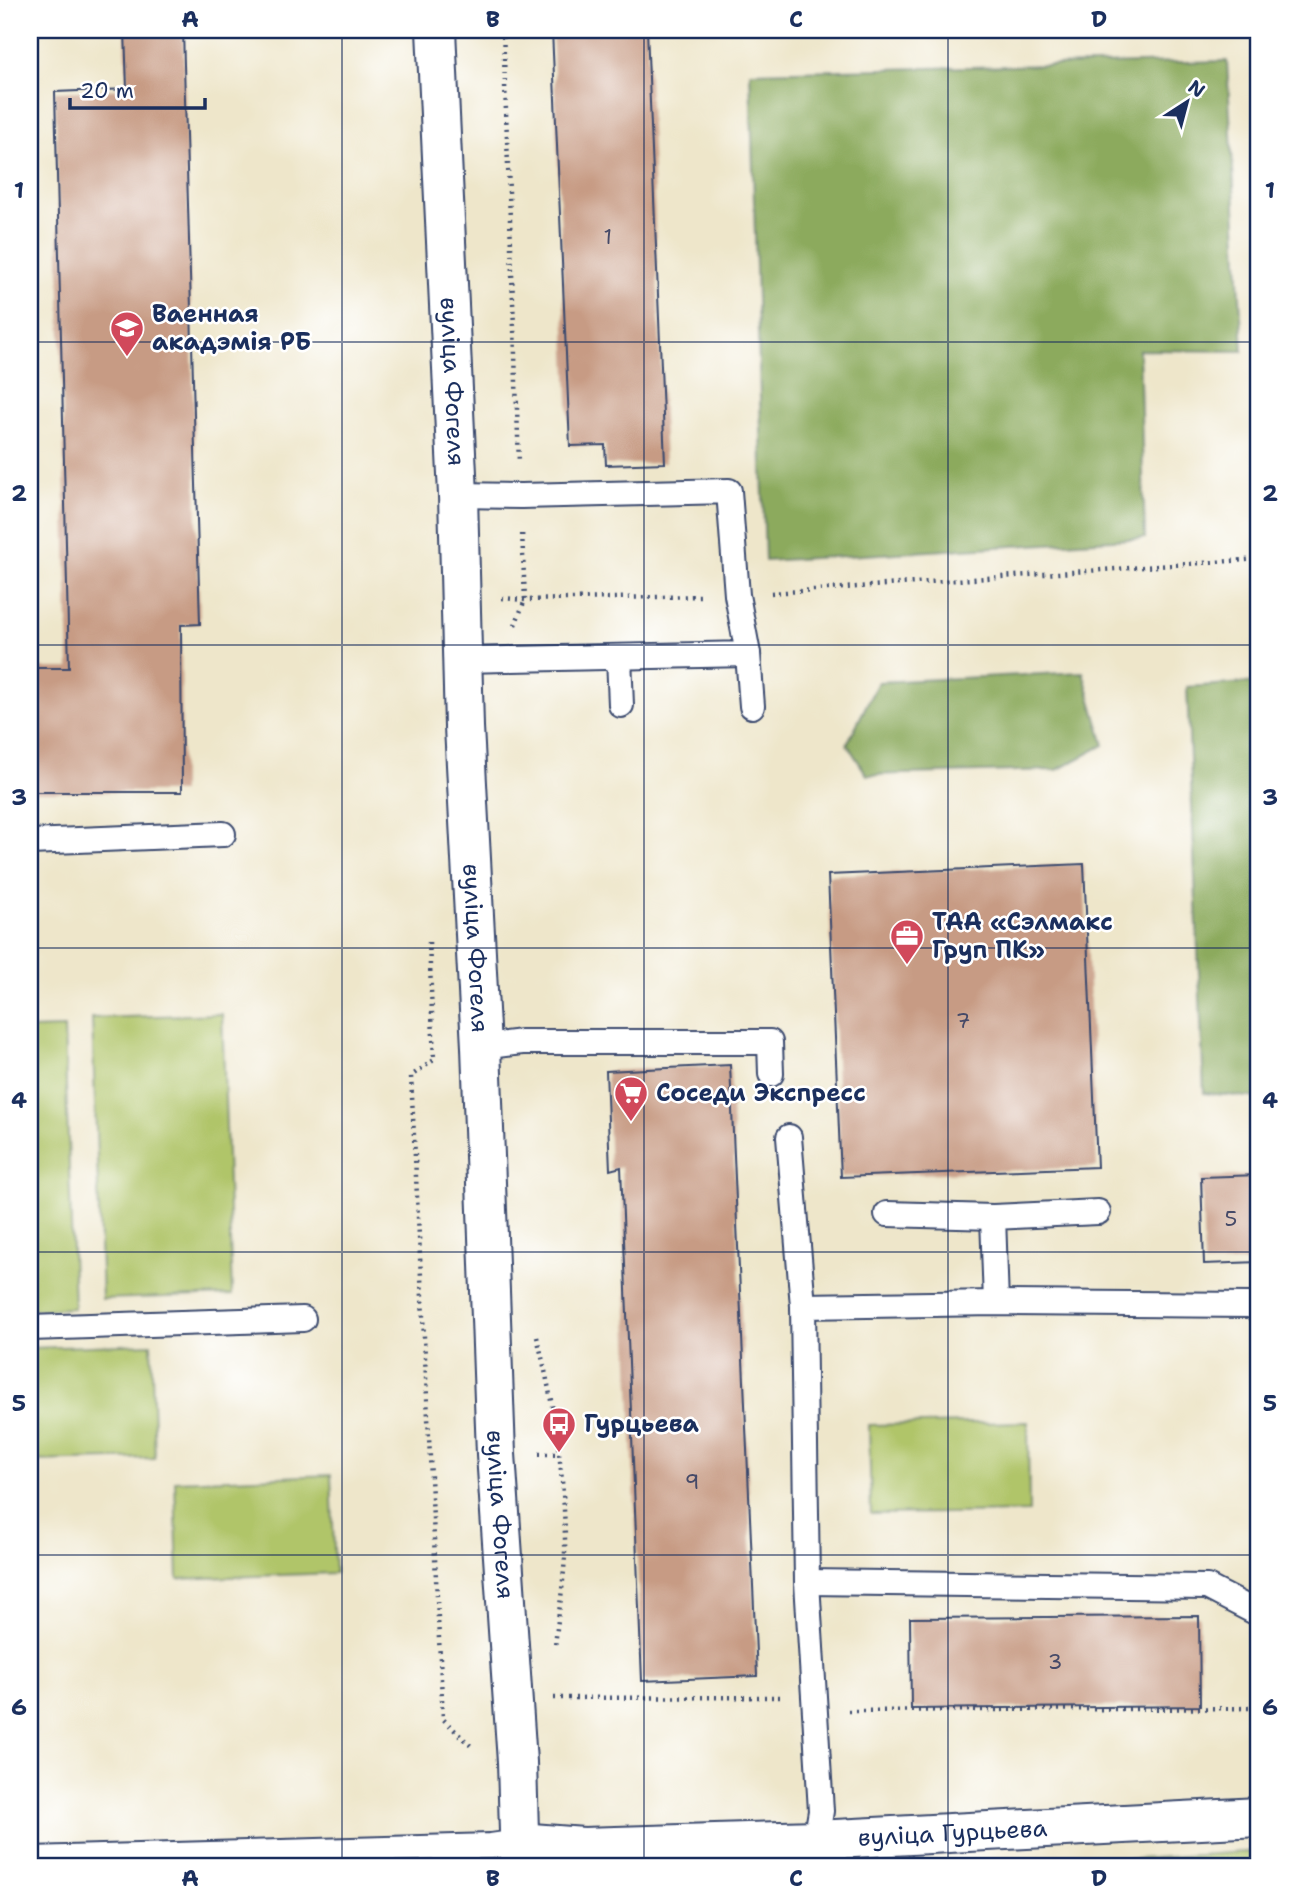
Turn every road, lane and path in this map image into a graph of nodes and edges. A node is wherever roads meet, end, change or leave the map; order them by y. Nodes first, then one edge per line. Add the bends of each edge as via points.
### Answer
1 (436, 30) edge
2 (503, 30) edge
3 (458, 495) junction
4 (521, 496) junction
5 (1259, 559) edge
6 (737, 595) junction
7 (525, 600) junction
8 (748, 654) junction
9 (619, 657) junction
10 (501, 659) junction
11 (463, 660) junction
12 (621, 705) dead end
13 (752, 706) dead end
14 (223, 834) dead end
15 (30, 842) edge
16 (481, 1047) junction
17 (434, 1060) dead end
18 (771, 1074) dead end
19 (789, 1137) dead end
20 (1098, 1212) dead end
21 (887, 1213) dead end
22 (993, 1217) junction
23 (996, 1303) junction
24 (803, 1306) junction
25 (1259, 1310) edge
26 (303, 1318) dead end
27 (30, 1328) edge
28 (536, 1332) dead end
29 (565, 1541) dead end
30 (807, 1582) junction
31 (1259, 1614) edge
32 (550, 1698) dead end
33 (1259, 1708) edge
34 (814, 1712) junction
35 (443, 1719) dead end
36 (1259, 1818) edge
37 (816, 1840) junction
38 (520, 1855) edge
39 (30, 1859) edge

1 - 3 street, вуліца Фогеля
2 - 4 path
3 - 4 lane
3 - 11 street, вуліца Фогеля
4 - 6 lane via 729,491
4 - 7 path
5 - 6 path
6 - 7 path
6 - 8 lane
7 - 10 path
8 - 9 lane
8 - 13 lane
9 - 10 lane
9 - 12 lane
10 - 11 lane
11 - 16 street, вуліца Фогеля
14 - 15 lane
16 - 18 lane via 522,1042 770,1042
16 - 38 street, вуліца Фогеля via 496,1454
17 - 35 path via 411,1076
19 - 24 lane
20 - 22 lane
21 - 22 lane
22 - 23 lane
23 - 24 lane
23 - 25 lane via 1251,1306
24 - 30 lane
26 - 27 lane
28 - 29 path via 551,1392
30 - 31 lane via 1207,1587
30 - 34 lane
32 - 34 path via 778,1696
33 - 34 path
34 - 37 lane via 821,1811
36 - 37 street, вуліца Гурцьева
37 - 38 street, вуліца Гурцьева via 583,1847
38 - 39 lane via 491,1846

